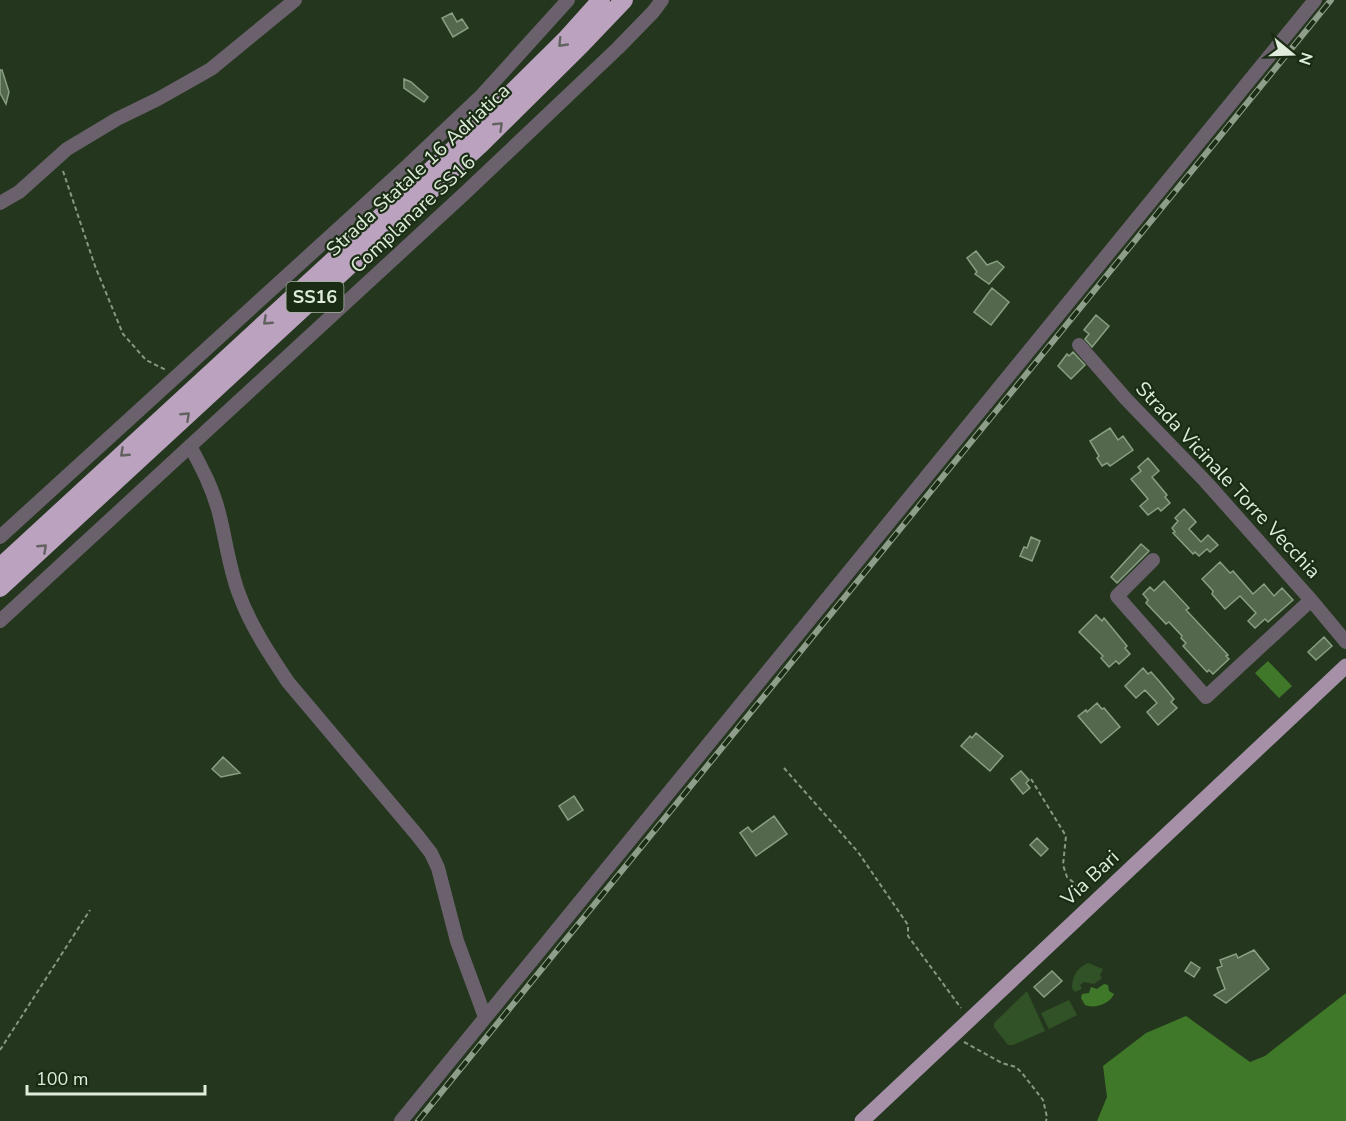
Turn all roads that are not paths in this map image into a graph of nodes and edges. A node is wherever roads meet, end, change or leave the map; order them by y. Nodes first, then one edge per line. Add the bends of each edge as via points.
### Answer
1 (295, 0) edge
2 (568, 0) edge
3 (602, 0) edge
4 (624, 0) edge
5 (662, 0) edge
6 (1315, 0) edge
7 (0, 203) edge
8 (1079, 345) dead end
9 (190, 446) junction
10 (0, 537) edge
11 (1153, 560) dead end
12 (0, 567) edge
13 (0, 588) edge
14 (1311, 600) junction
15 (0, 621) edge
16 (1346, 642) edge
17 (1346, 666) edge
18 (485, 1017) junction
19 (401, 1121) edge
20 (862, 1121) edge

1 - 7 street via 211,69 92,133
2 - 10 street via 482,95
3 -> 12 highway, Strada Statale 16 Adriatica / SS16 via 468,136
13 -> 4 highway, Strada Statale 16 Adriatica / SS16 via 479,146
5 - 9 street, Complanare SS16 via 567,97
6 - 18 street
8 - 14 street, Strada Vicinale Torre Vecchia
9 - 15 street, Complanare SS16
9 - 18 street via 219,512 240,596 275,663 431,853 457,942
11 - 14 street via 1117,596 1206,697
14 - 16 street, Strada Vicinale Torre Vecchia
17 - 20 main road, Via Bari
18 - 19 street

